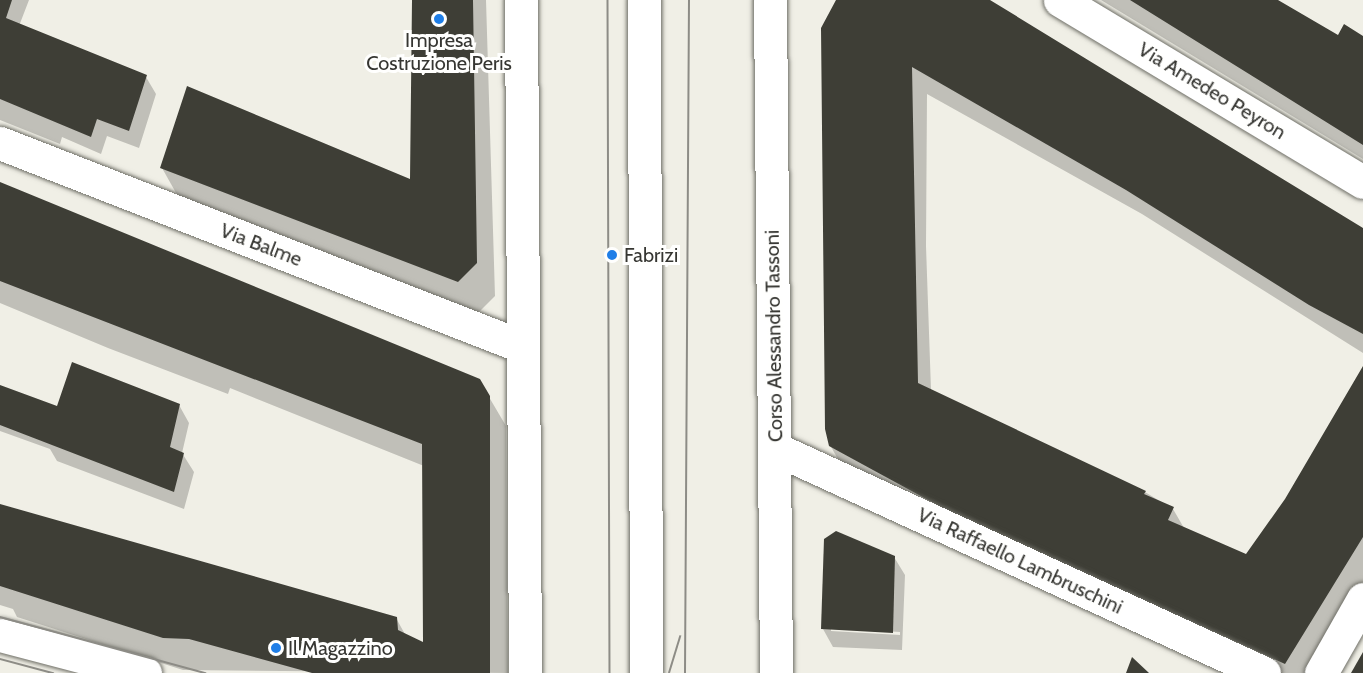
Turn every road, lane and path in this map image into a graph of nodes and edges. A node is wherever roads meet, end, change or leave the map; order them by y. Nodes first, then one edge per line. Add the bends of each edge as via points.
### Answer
1 (521, 0) edge
2 (644, 0) edge
3 (770, 0) edge
4 (1060, 0) edge
5 (0, 143) edge
6 (1363, 182) edge
7 (522, 346) junction
8 (776, 449) junction
9 (1363, 599) edge
10 (0, 635) edge
11 (106, 668) edge
12 (145, 673) edge
13 (525, 673) edge
14 (646, 673) edge
15 (776, 673) edge
16 (1264, 673) edge
17 (1322, 673) edge

1 - 7 street
2 - 14 street
3 - 8 street, Corso Alessandro Tassoni
4 - 6 street, Via Amedeo Peyron
5 - 7 street, Via Balme
7 - 13 street
8 - 15 street, Corso Alessandro Tassoni
8 - 16 street, Via Raffaello Lambruschini
9 - 17 street
10 - 11 street
11 - 12 street

